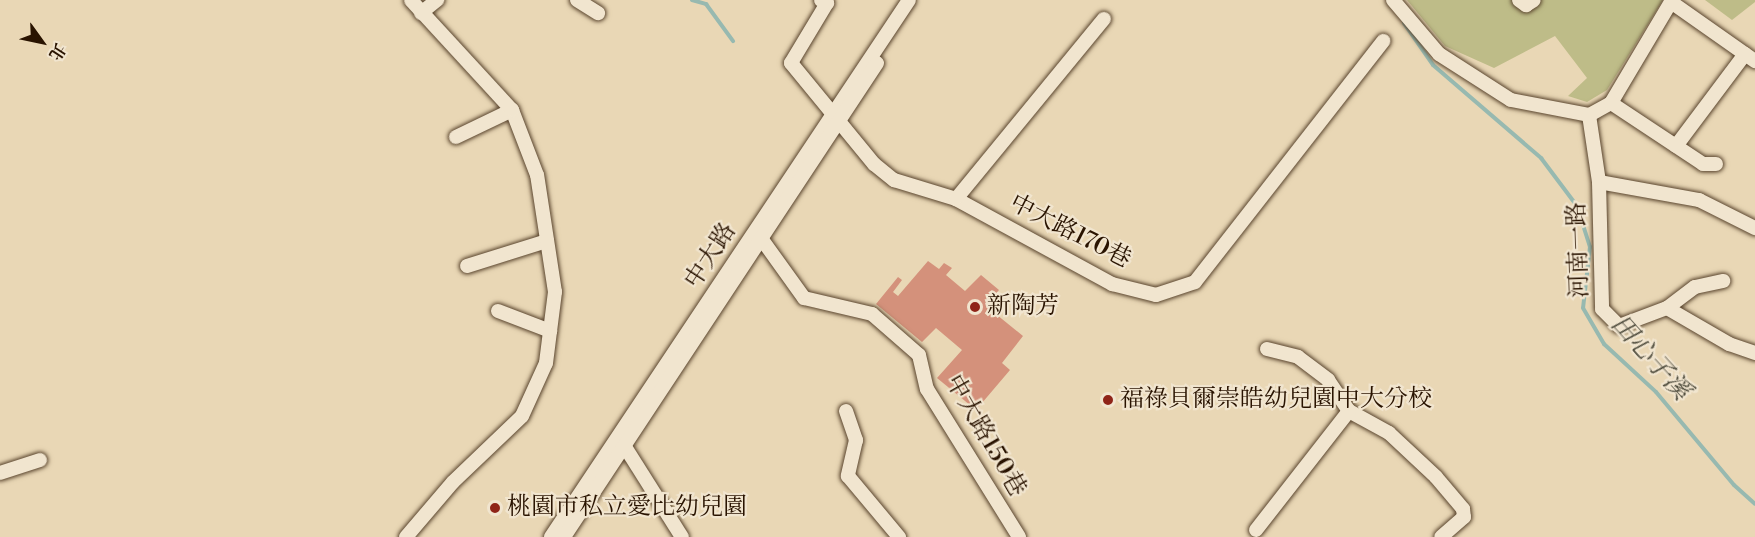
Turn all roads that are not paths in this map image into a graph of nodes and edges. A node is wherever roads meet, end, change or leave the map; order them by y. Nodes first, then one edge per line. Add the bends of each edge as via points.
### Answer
1 (411, 0) edge
2 (437, 0) edge
3 (577, 0) edge
4 (821, 0) edge
5 (909, 0) edge
6 (919, 0) edge
7 (1393, 0) edge
8 (1519, 0) edge
9 (1534, 0) edge
10 (421, 12) junction
11 (598, 12) dead end
12 (1104, 19) dead end
13 (1383, 41) dead end
14 (1750, 58) edge
15 (1611, 103) junction
16 (512, 110) junction
17 (1589, 115) junction
18 (834, 118) junction
19 (456, 137) dead end
20 (1676, 146) junction
21 (1716, 164) dead end
22 (1599, 182) junction
23 (956, 199) junction
24 (1755, 228) edge
25 (759, 234) junction
26 (547, 241) junction
27 (467, 266) dead end
28 (1723, 281) dead end
29 (1667, 308) junction
30 (498, 311) dead end
31 (550, 331) junction
32 (1267, 349) dead end
33 (1755, 353) edge
34 (846, 411) dead end
35 (1349, 411) junction
36 (622, 441) junction
37 (40, 460) dead end
38 (0, 473) edge
39 (1256, 530) dead end
40 (405, 537) edge
41 (551, 537) edge
42 (564, 537) edge
43 (682, 537) edge
44 (899, 537) edge
45 (1019, 537) edge
46 (1441, 537) edge

1 - 10 street
2 - 10 street
3 - 11 street
4 - 18 street, 中大路170巷 via 827,3 790,63
5 - 18 street
6 - 18 street
7 - 17 street via 1439,54 1511,100
8 - 9 street via 1526,5
10 - 16 street
12 - 23 street
13 - 23 street, 中大路170巷 via 1195,282 1181,289 1156,295 1112,284
14 - 15 street via 1671,2
14 - 20 street
15 - 17 street
15 - 20 street
16 - 19 street
16 - 26 street via 537,175
17 - 22 street, 河南一路
18 - 23 street, 中大路170巷 via 874,164 894,180
18 - 25 street
20 - 21 street via 1703,164
22 - 24 street via 1699,200
22 - 29 street, 河南一路 via 1602,309 1619,326
25 - 36 street
25 - 45 street, 中大路150巷 via 804,298 872,314 920,355 927,389
26 - 27 street
26 - 31 street via 555,292
28 - 29 street via 1695,288
29 - 33 street via 1729,344
30 - 31 street
31 - 40 street via 546,363 522,417 453,482
32 - 35 street via 1298,357 1328,380
34 - 44 street via 856,440 848,476
35 - 39 street
35 - 46 street via 1389,433 1463,509 1464,517
36 - 41 street
36 - 42 street
36 - 43 street
37 - 38 street

